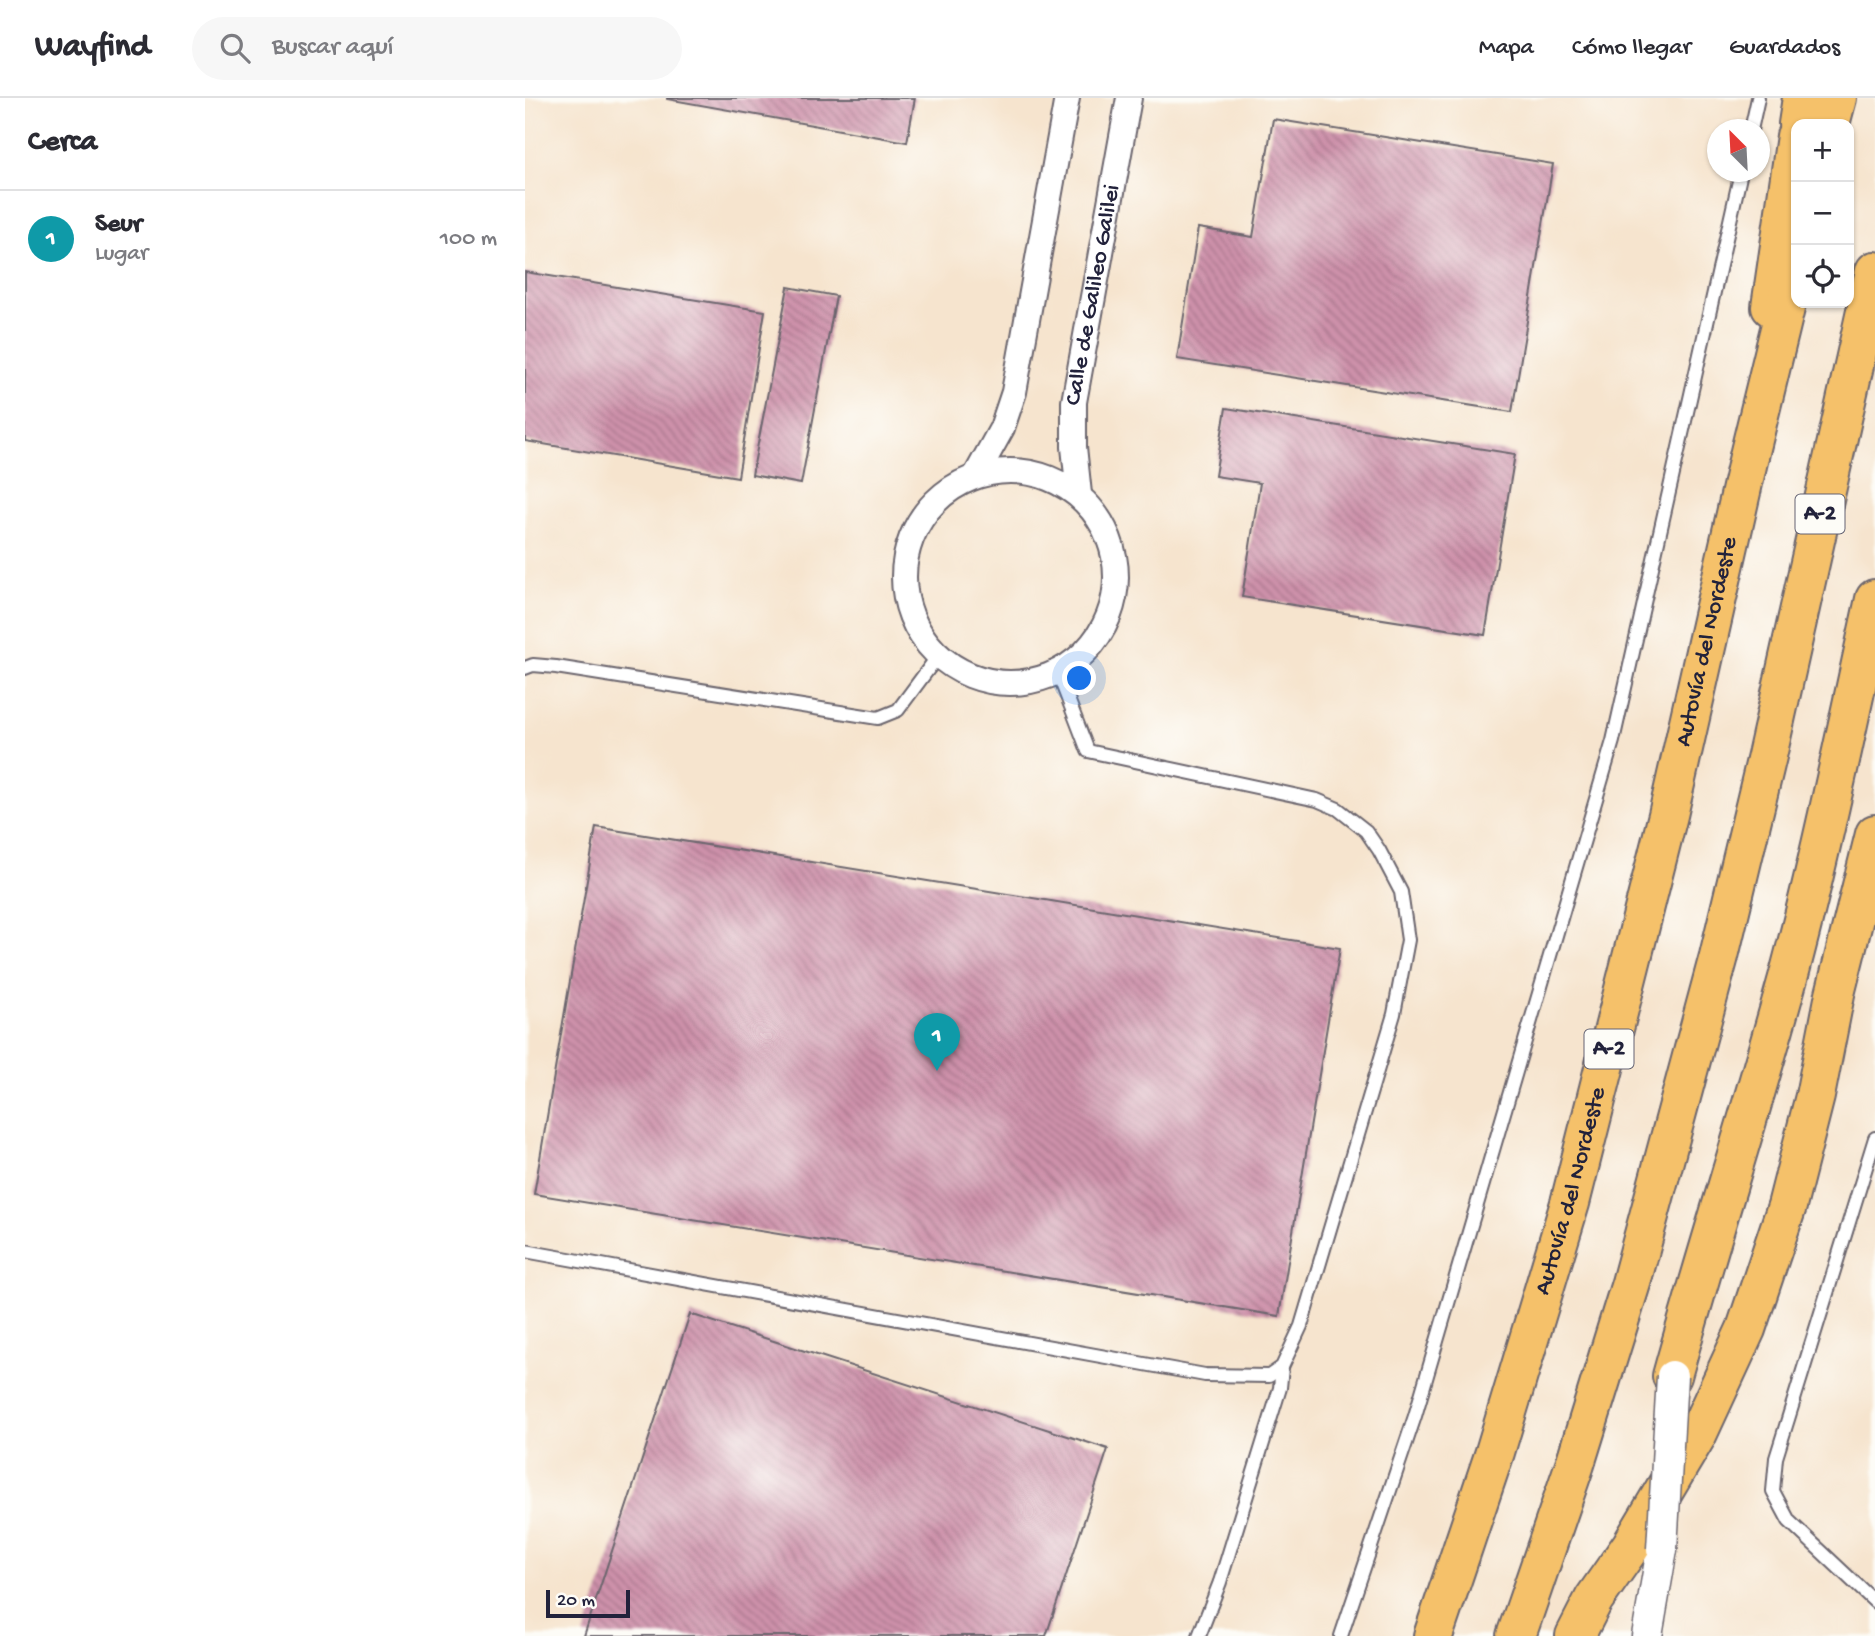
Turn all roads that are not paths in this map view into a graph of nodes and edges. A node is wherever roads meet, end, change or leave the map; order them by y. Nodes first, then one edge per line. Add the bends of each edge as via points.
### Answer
1 (1067, 98) edge
2 (1129, 98) edge
3 (1758, 98) edge
4 (1802, 98) edge
5 (1837, 98) edge
6 (1753, 119) edge
7 (1799, 119) edge
8 (1831, 119) edge
9 (1791, 170) edge
10 (1739, 182) edge
11 (1875, 271) edge
12 (1791, 284) edge
13 (1750, 452) junction
14 (976, 475) junction
15 (1079, 494) junction
16 (1875, 599) edge
17 (938, 656) junction
18 (525, 668) edge
19 (1058, 673) junction
20 (1875, 834) edge
21 (1875, 1138) edge
22 (525, 1251) edge
23 (1282, 1367) junction
24 (1672, 1376) joint
25 (1875, 1602) edge
26 (1199, 1636) edge
27 (1341, 1636) edge
28 (1433, 1636) edge
29 (1516, 1636) edge
30 (1575, 1636) edge
31 (1647, 1636) edge

1 - 14 street via 1014,392 1002,428
2 - 15 street, Calle de Galileo Galilei via 1074,402
3 - 6 lane
4 - 7 highway
5 - 8 highway
9 - 13 highway
10 - 27 lane via 1613,741 1419,1402
11 - 29 highway, A-2 via 1712,982 1631,1283
12 - 13 highway, A-2
13 - 28 highway, Autovía del Nordeste / A-2 via 1668,815 1570,1203 1495,1452
14 - 15 street via 1015,470 1048,476
14 - 17 street via 950,487 927,508 907,547 903,582 911,620
15 - 19 street via 1103,523 1115,555 1117,590 1107,623 1084,654
16 - 24 highway via 1791,967
17 - 18 lane via 898,710 878,718 556,667
17 - 19 street via 967,675 1000,684 1032,682
19 - 23 lane via 1088,751 1317,800 1366,831 1401,892 1408,940 1394,1014 1301,1326
20 - 30 highway via 1803,1145 1746,1329 1697,1435
21 - 25 lane via 1776,1458 1773,1491 1789,1521
22 - 23 lane via 1205,1376 1269,1376
23 - 26 lane via 1280,1388
24 - 31 street, bridge via 1662,1549

